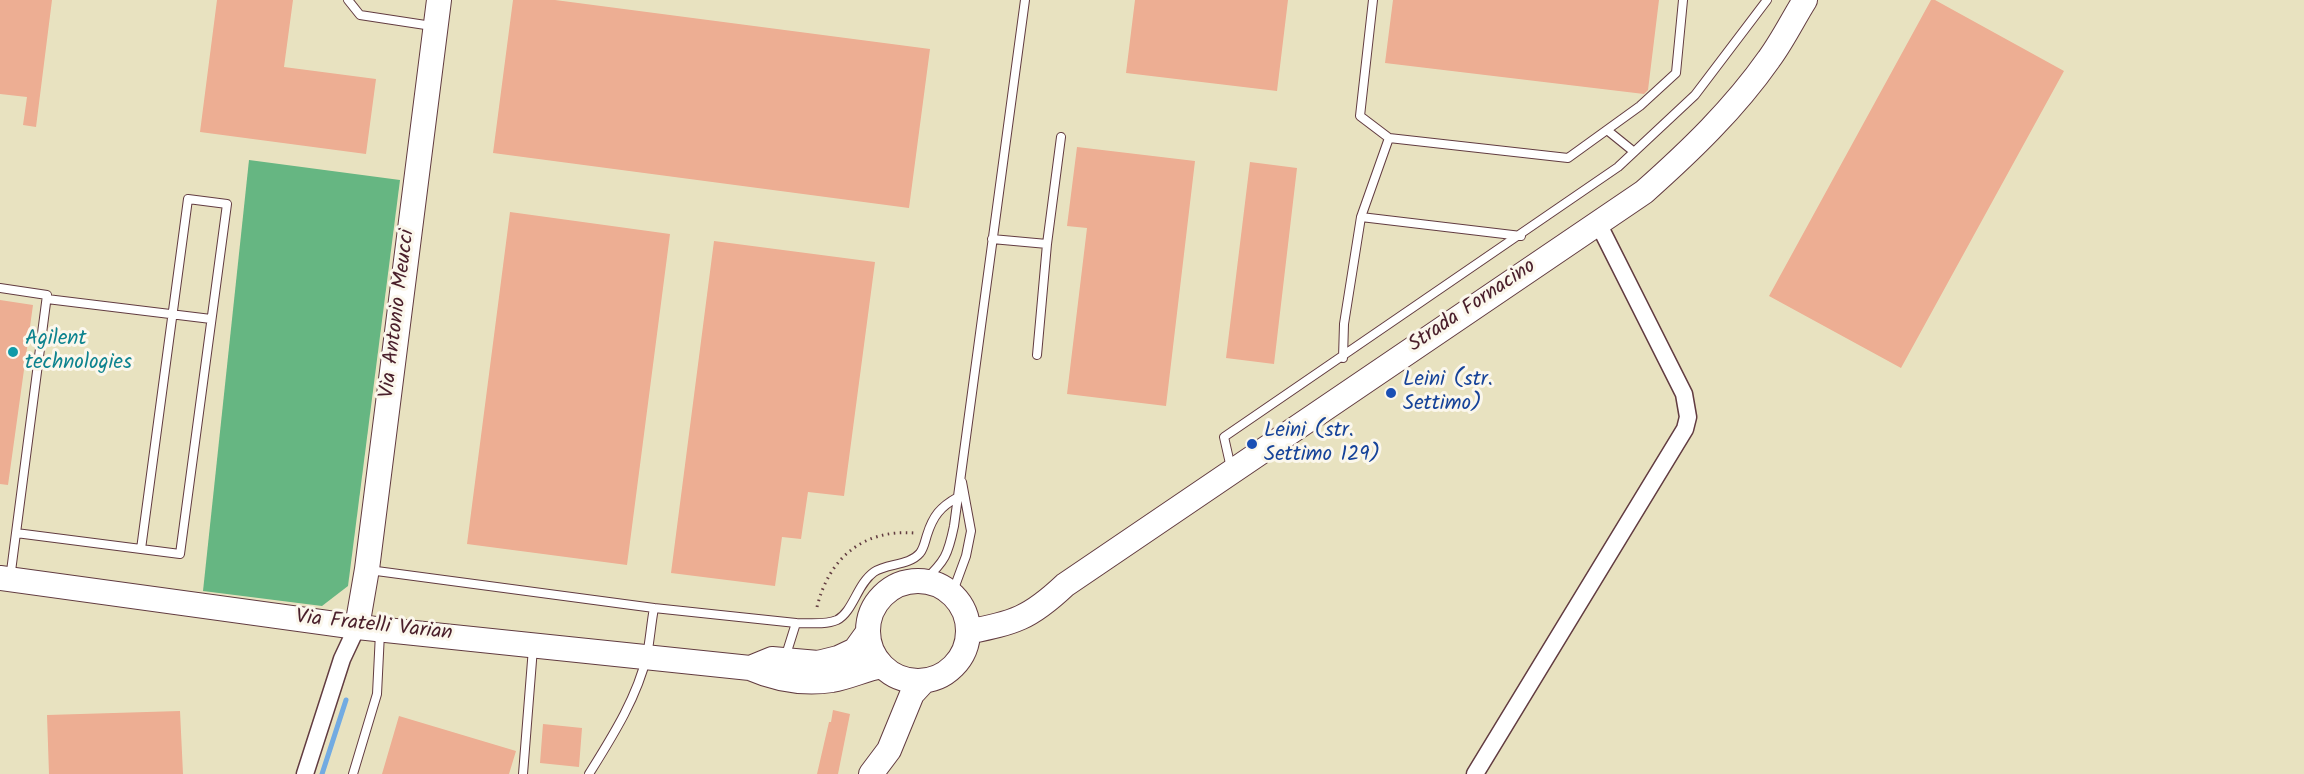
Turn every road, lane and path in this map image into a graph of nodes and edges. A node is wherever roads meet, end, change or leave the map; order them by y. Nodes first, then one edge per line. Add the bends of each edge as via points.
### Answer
1 (348, 0) edge
2 (439, 0) edge
3 (1025, 0) edge
4 (1373, 0) edge
5 (1683, 0) edge
6 (1767, 0) edge
7 (1805, 0) edge
8 (436, 26) junction
9 (1607, 130) junction
10 (1061, 137) dead end
11 (1389, 138) junction
12 (1633, 151) junction
13 (1361, 217) junction
14 (1598, 223) junction
15 (1521, 236) junction
16 (992, 239) junction
17 (1047, 244) junction
18 (0, 288) edge
19 (47, 299) junction
20 (172, 314) junction
21 (211, 319) junction
22 (1037, 356) dead end
23 (1343, 357) junction
24 (1232, 472) junction
25 (960, 473) junction
26 (958, 497) junction
27 (16, 533) junction
28 (915, 533) dead end
29 (141, 549) junction
30 (367, 569) junction
31 (5, 579) edge
32 (924, 581) junction
33 (1065, 585) junction
34 (956, 599) junction
35 (817, 607) dead end
36 (654, 608) junction
37 (796, 623) junction
38 (369, 628) junction
39 (868, 632) junction
40 (968, 632) junction
41 (534, 644) junction
42 (646, 656) junction
43 (784, 669) junction
44 (885, 669) junction
45 (924, 681) junction
46 (873, 770) edge
47 (305, 774) edge
48 (353, 774) edge
49 (523, 774) edge
50 (589, 774) edge
51 (1475, 774) edge

1 - 8 lane via 360,15
2 - 8 street, Via Antonio Meucci
3 - 16 lane
4 - 11 lane via 1360,116
5 - 9 lane via 1676,73
6 - 12 lane via 1695,95
7 - 14 street, Strada Fornacino via 1769,59 1712,128 1644,192
8 - 30 street, Via Antonio Meucci
9 - 11 lane via 1568,158
9 - 12 lane
10 - 17 lane
11 - 13 lane
12 - 15 lane via 1618,167
13 - 15 lane
13 - 23 lane via 1344,324
14 - 24 street, Strada Fornacino
14 - 51 street via 1684,394 1688,417 1685,429
15 - 23 lane
16 - 17 lane
16 - 25 lane
17 - 22 lane
18 - 19 lane via 47,295
19 - 20 lane
19 - 27 lane
20 - 21 lane
20 - 21 lane via 188,199 208,201 227,204
20 - 29 lane
21 - 29 lane via 180,554
23 - 24 lane via 1224,437
24 - 33 street, Strada Fornacino
25 - 26 lane
25 - 34 lane via 971,531
26 - 32 lane via 949,551 940,567
26 - 37 lane via 937,511 919,553 907,562 873,573 844,615 829,622
27 - 29 lane
27 - 31 lane
28 - 35 path via 882,534 856,547 834,568
30 - 36 lane
30 - 38 street, Via Antonio Meucci
31 - 38 street, Via Fratelli Varian
32 - 34 street via 939,585
32 - 39 street via 891,588 870,615
33 - 34 street, Strada Fornacino via 998,614 976,612
33 - 40 street, Strada Fornacino via 1025,617
34 - 40 street
36 - 37 lane
36 - 42 lane
37 - 43 lane via 785,651
38 - 41 street, Via Fratelli Varian
38 - 47 street via 342,659
38 - 48 lane via 377,694
39 - 43 street, Via Fratelli Varian via 855,650 838,658
39 - 44 street via 875,656
40 - 45 street via 954,664
41 - 42 street, Via Fratelli Varian
41 - 49 lane
42 - 43 street, Via Fratelli Varian via 750,668 771,677
42 - 50 lane via 631,699
43 - 44 street, Via Fratelli Varian via 810,681
44 - 45 street via 911,681
44 - 46 street via 893,702
45 - 46 street via 912,694 889,750

